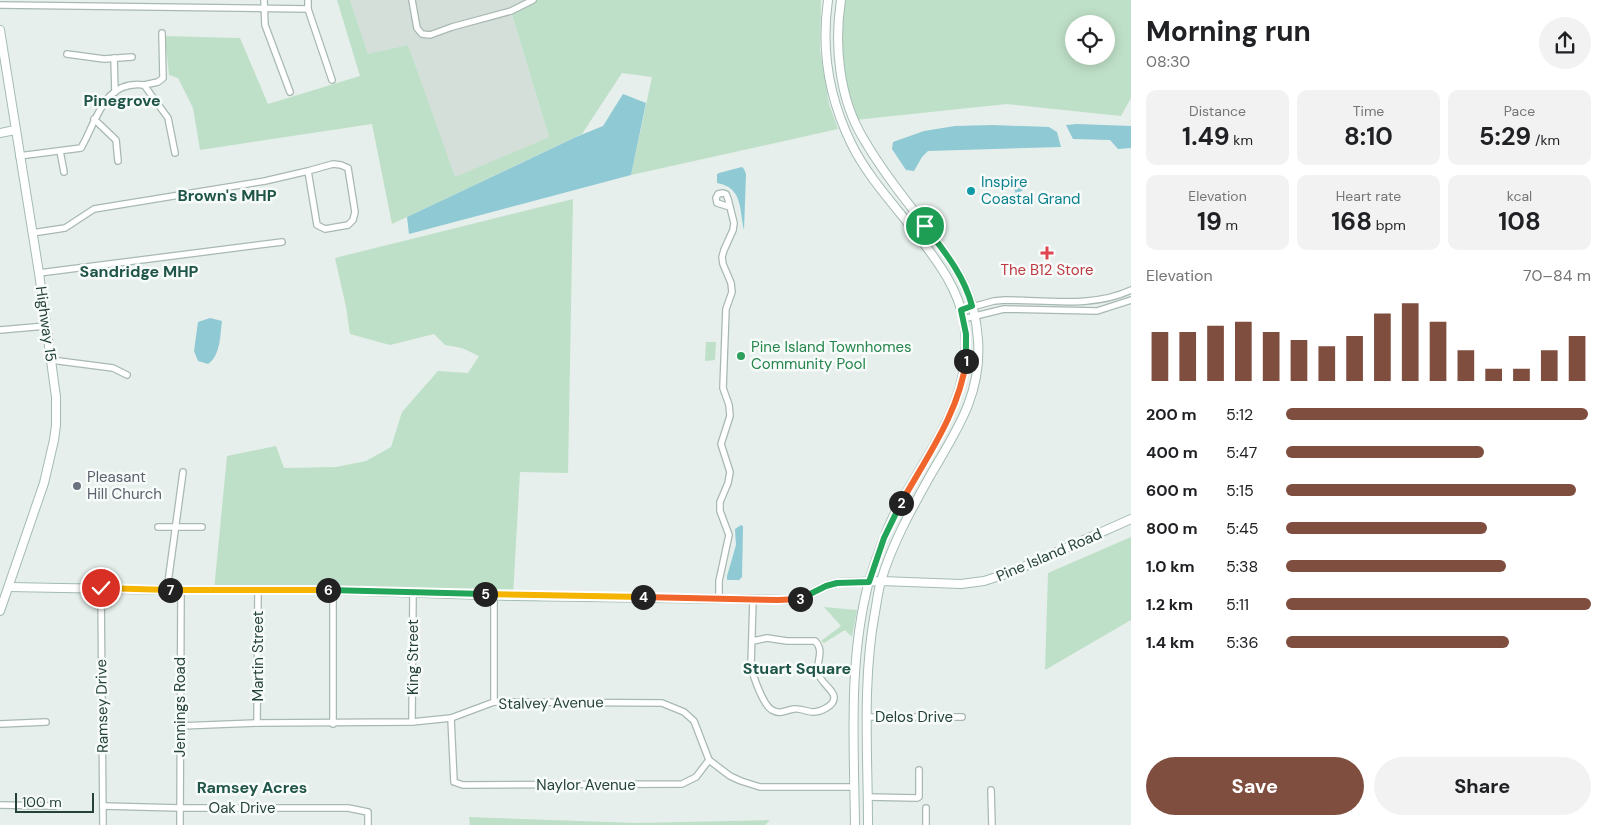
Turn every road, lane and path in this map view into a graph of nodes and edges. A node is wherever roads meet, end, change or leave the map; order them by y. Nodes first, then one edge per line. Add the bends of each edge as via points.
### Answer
1 (133, 0) edge
2 (220, 0) edge
3 (264, 0) edge
4 (308, 0) edge
5 (412, 0) edge
6 (533, 0) edge
7 (828, 0) edge
8 (841, 0) edge
9 (177, 3) edge
10 (0, 5) edge
11 (134, 7) junction
12 (221, 7) junction
13 (264, 8) junction
14 (308, 9) junction
15 (0, 30) edge
16 (162, 32) dead end
17 (68, 54) dead end
18 (132, 57) dead end
19 (114, 58) junction
20 (332, 80) dead end
21 (144, 85) junction
22 (116, 92) junction
23 (290, 92) dead end
24 (94, 119) junction
25 (15, 130) junction
26 (0, 132) edge
27 (60, 152) junction
28 (175, 153) dead end
29 (19, 156) junction
30 (118, 161) dead end
31 (308, 171) junction
32 (64, 172) dead end
33 (730, 208) dead end
34 (32, 233) junction
35 (282, 242) dead end
36 (39, 273) junction
37 (1131, 290) edge
38 (1031, 300) junction
39 (1131, 300) edge
40 (972, 306) junction
41 (961, 310) junction
42 (1032, 310) junction
43 (974, 316) junction
44 (963, 319) junction
45 (46, 326) junction
46 (0, 330) edge
47 (51, 360) junction
48 (127, 374) dead end
49 (183, 472) dead end
50 (1131, 519) edge
51 (176, 526) junction
52 (158, 527) dead end
53 (202, 527) dead end
54 (881, 581) junction
55 (869, 582) junction
56 (9, 587) junction
57 (101, 588) junction
58 (180, 589) junction
59 (258, 589) junction
60 (167, 590) junction
61 (333, 590) junction
62 (413, 592) junction
63 (494, 595) junction
64 (718, 598) junction
65 (753, 599) junction
66 (0, 611) edge
67 (752, 642) junction
68 (855, 676) junction
69 (868, 680) junction
70 (494, 702) junction
71 (866, 717) junction
72 (962, 717) dead end
73 (451, 718) junction
74 (46, 722) dead end
75 (412, 722) junction
76 (258, 723) junction
77 (0, 724) edge
78 (333, 724) junction
79 (180, 726) junction
80 (709, 760) junction
81 (919, 770) dead end
82 (855, 787) junction
83 (991, 790) dead end
84 (868, 797) junction
85 (0, 804) edge
86 (55, 806) dead end
87 (103, 806) junction
88 (180, 808) junction
89 (926, 808) dead end
90 (103, 825) edge
91 (180, 825) edge
92 (368, 825) edge
93 (855, 825) edge
94 (868, 825) edge
95 (926, 825) edge
96 (992, 825) edge

1 - 11 street
2 - 12 street
3 - 13 street
4 - 14 street
5 - 6 street via 417,28 422,34 430,35 511,11
7 - 41 main road via 828,72 848,136 874,178 939,264 956,293
8 - 40 main road via 837,37 839,60 854,120 895,186 955,266
9 - 11 street
9 - 12 street
10 - 11 street
12 - 13 street
13 - 14 street
13 - 23 street via 265,25
14 - 20 street
15 - 25 main road, Highway 15
16 - 21 street via 163,78
17 - 19 street
18 - 19 street
19 - 22 street
21 - 22 street via 128,86
21 - 28 street via 168,118
22 - 24 street via 104,102
24 - 27 street via 81,148
24 - 30 street via 116,140
25 - 26 main road
25 - 29 main road, Highway 15
27 - 29 street
27 - 32 street
29 - 34 main road, Highway 15
31 - 31 street via 333,164 348,168 355,212 348,225 325,229 317,225
31 - 34 street via 94,209 65,228
33 - 64 street via 733,230 722,257 732,288 726,309 723,388 730,416 720,444 730,472 720,502 729,535
34 - 36 main road, Highway 15
35 - 36 street
36 - 45 main road, Highway 15
37 - 38 street via 1092,301
38 - 40 street via 1005,300
38 - 42 street
39 - 42 street via 1097,311
40 - 41 street
40 - 43 main road
41 - 44 main road
42 - 43 street via 1004,309
43 - 44 street
43 - 54 main road via 978,342 977,372 969,405 899,532
44 - 55 main road via 966,358 959,393 952,412 894,515
45 - 46 street
45 - 47 main road, Highway 15
47 - 48 street via 113,368
47 - 56 main road, Highway 15 via 56,397 54,440 44,483
49 - 51 street
50 - 54 main road, Pine Island Road via 984,582
51 - 52 street
51 - 53 street
51 - 60 street
54 - 55 main road, Pine Island Road
54 - 69 main road
55 - 65 main road, Pine Island Road via 837,583 793,600
55 - 68 main road
56 - 57 main road, Pine Island Road
56 - 66 main road, Highway 15
57 - 60 main road, Pine Island Road
57 - 87 street, Ramsey Drive
58 - 59 main road, Pine Island Road
58 - 60 main road, Pine Island Road
58 - 79 street, Jennings Road
59 - 61 main road, Pine Island Road
59 - 76 street, Martin Street
61 - 62 main road, Pine Island Road
61 - 78 street
62 - 63 main road, Pine Island Road
62 - 75 street, King Street
63 - 64 main road, Pine Island Road
63 - 70 street
64 - 65 main road, Pine Island Road
65 - 67 street
67 - 67 street via 753,677 773,712 800,709 814,712 832,703 833,694 818,676 821,651 815,641 767,638
68 - 69 main road via 863,675
68 - 82 main road
69 - 71 main road
70 - 73 street, Stalvey Avenue
70 - 80 street, Stalvey Avenue via 662,703 684,712 694,721
71 - 72 street, Delos Drive
71 - 84 main road
73 - 75 street, Stalvey Avenue
73 - 80 street, Naylor Avenue via 454,782 462,785 682,784 696,777
74 - 77 street
75 - 78 street, Stalvey Avenue
76 - 78 street, Stalvey Avenue
76 - 79 street, Stalvey Avenue
79 - 88 street, Jennings Road
80 - 82 street via 730,776 760,787
81 - 84 street via 917,798
82 - 93 main road
83 - 96 street
84 - 94 main road
85 - 86 street
87 - 88 street, Oak Drive
87 - 90 street, Ramsey Drive
88 - 91 street, Jennings Road
88 - 92 street, Oak Drive via 348,808 368,812
89 - 95 street

